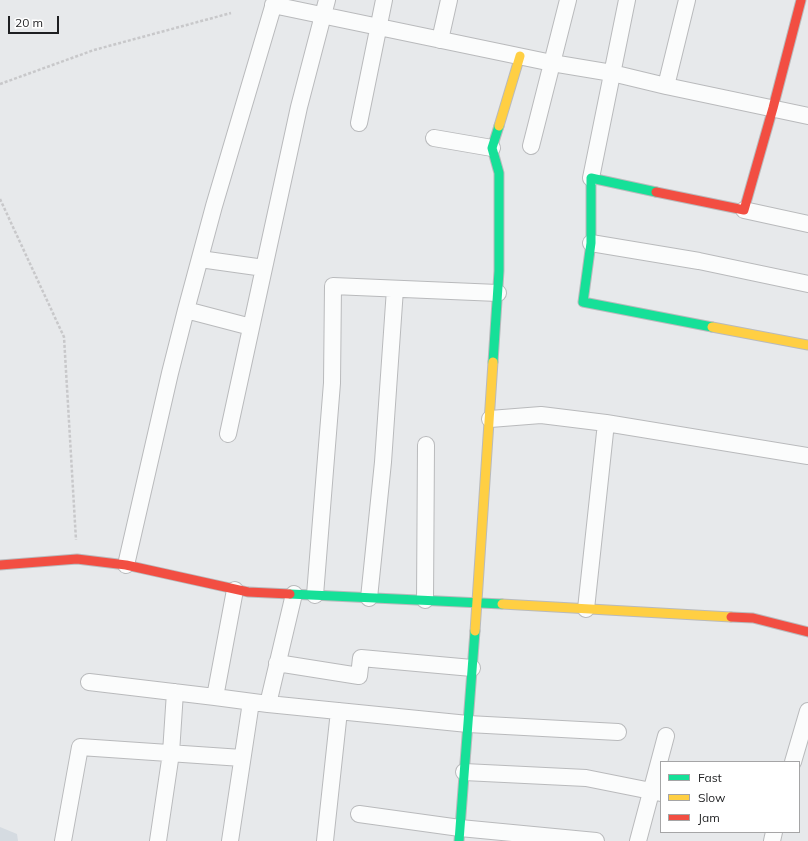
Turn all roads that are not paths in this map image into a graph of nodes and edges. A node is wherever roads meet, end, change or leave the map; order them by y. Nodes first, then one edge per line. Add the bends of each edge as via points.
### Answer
1 (327, 0) edge
2 (384, 0) edge
3 (449, 0) edge
4 (568, 0) edge
5 (627, 0) edge
6 (687, 0) edge
7 (801, 0) edge
8 (274, 3) edge
9 (323, 15) junction
10 (377, 27) junction
11 (440, 40) junction
12 (520, 56) junction
13 (552, 63) junction
14 (612, 73) junction
15 (666, 86) junction
16 (773, 108) junction
17 (808, 116) edge
18 (359, 123) dead end
19 (434, 138) dead end
20 (530, 146) dead end
21 (492, 148) junction
22 (591, 178) junction
23 (744, 210) junction
24 (808, 224) edge
25 (591, 243) junction
26 (200, 259) junction
27 (264, 268) junction
28 (808, 284) edge
29 (395, 289) junction
30 (498, 293) junction
31 (186, 310) junction
32 (251, 327) junction
33 (808, 345) edge
34 (490, 419) junction
35 (606, 423) junction
36 (228, 434) dead end
37 (426, 445) dead end
38 (808, 456) edge
39 (0, 564) edge
40 (126, 565) junction
41 (235, 590) junction
42 (294, 594) junction
43 (315, 595) junction
44 (369, 598) junction
45 (425, 600) junction
46 (477, 603) junction
47 (586, 608) junction
48 (808, 632) edge
49 (278, 663) junction
50 (472, 668) junction
51 (89, 682) dead end
52 (175, 692) junction
53 (215, 697) junction
54 (251, 702) junction
55 (268, 704) junction
56 (339, 711) junction
57 (808, 711) edge
58 (468, 724) junction
59 (618, 732) dead end
60 (666, 736) dead end
61 (171, 753) junction
62 (242, 758) junction
63 (662, 761) edge
64 (793, 761) edge
65 (660, 770) edge
66 (464, 772) junction
67 (656, 792) edge
68 (359, 814) dead end
69 (459, 834) edge
70 (63, 841) edge
71 (158, 841) edge
72 (230, 841) edge
73 (325, 841) edge
74 (596, 841) edge
75 (638, 841) edge

1 - 9 street
2 - 10 street
3 - 11 street
4 - 13 street
5 - 14 street
6 - 15 street
7 - 16 street
8 - 9 street
8 - 26 street
9 - 10 street
9 - 27 street via 299,107
10 - 11 street
10 - 18 street
11 - 12 street
12 - 13 street
12 - 21 street
13 - 14 street
13 - 20 street
14 - 15 street
14 - 22 street
15 - 16 street
16 - 17 street
16 - 23 street
19 - 21 street
21 - 30 street via 499,173
22 - 23 street
22 - 25 street
23 - 24 street
25 - 28 street via 699,261
25 - 33 street via 582,302
26 - 27 street
26 - 31 street
27 - 32 street
29 - 30 street
29 - 43 street via 334,286 332,383
29 - 44 street via 383,462
30 - 34 street
31 - 32 street
31 - 40 street
32 - 36 street
34 - 35 street via 541,415
34 - 46 street
35 - 38 street
35 - 47 street
37 - 45 street
39 - 40 street via 77,559
40 - 41 street
41 - 42 street
41 - 53 street
42 - 43 street
42 - 49 street
43 - 44 street
44 - 45 street
45 - 46 street
46 - 47 street
46 - 50 street
47 - 48 street via 753,618
49 - 50 street via 360,676 361,658
49 - 55 street
50 - 58 street
51 - 52 street
52 - 53 street
52 - 61 street
53 - 54 street
54 - 55 street
54 - 62 street
55 - 56 street
56 - 58 street
56 - 73 street
57 - 64 street
58 - 59 street
58 - 66 street
60 - 63 street
61 - 62 street
61 - 70 street via 80,747
61 - 71 street
62 - 72 street
65 - 67 street
66 - 67 street via 586,778
66 - 69 street
67 - 75 street
68 - 69 street
69 - 74 street

